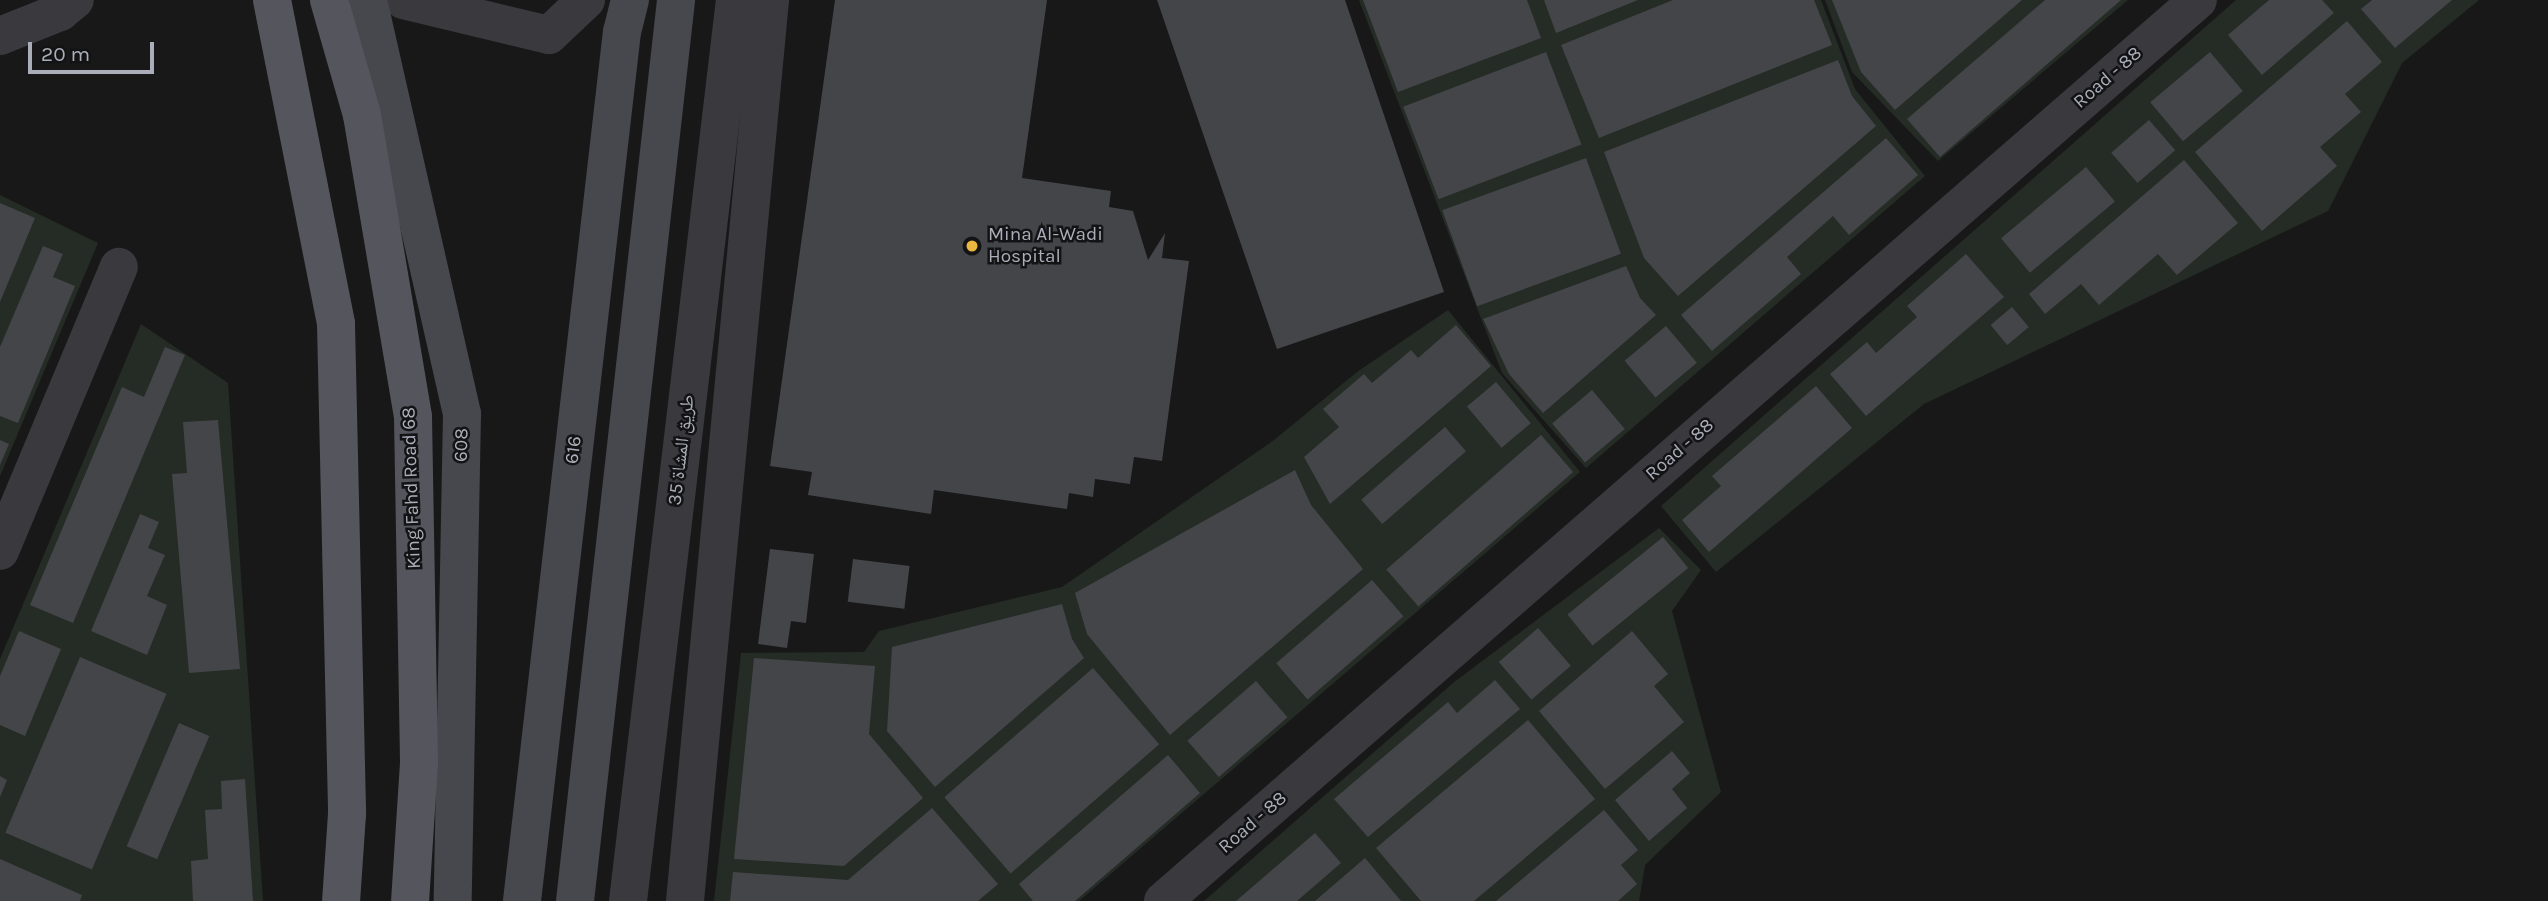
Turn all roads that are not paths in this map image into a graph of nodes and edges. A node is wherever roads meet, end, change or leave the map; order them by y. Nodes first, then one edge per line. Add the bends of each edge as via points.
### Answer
1 (75, 0) edge
2 (272, 0) edge
3 (329, 0) edge
4 (368, 0) edge
5 (403, 0) edge
6 (586, 0) edge
7 (630, 0) edge
8 (676, 0) edge
9 (735, 0) edge
10 (770, 0) edge
11 (2198, 0) edge
12 (0, 36) edge
13 (119, 267) dead end
14 (0, 551) edge
15 (341, 901) edge
16 (410, 901) edge
17 (453, 901) edge
18 (522, 901) edge
19 (575, 901) edge
20 (628, 901) edge
21 (685, 901) edge
22 (1163, 901) edge

1 - 12 street via 60,12
2 - 15 main road via 336,324 347,814
3 - 16 main road, King Fahd Road 68 via 362,115 412,418 419,763
4 - 17 main road, 608 via 462,414
5 - 6 street via 549,35
7 - 18 main road, 616 via 622,32
8 - 19 main road
9 - 20 street, طريق المشاة 35
10 - 21 street
11 - 22 street, Road - 88
13 - 14 street

